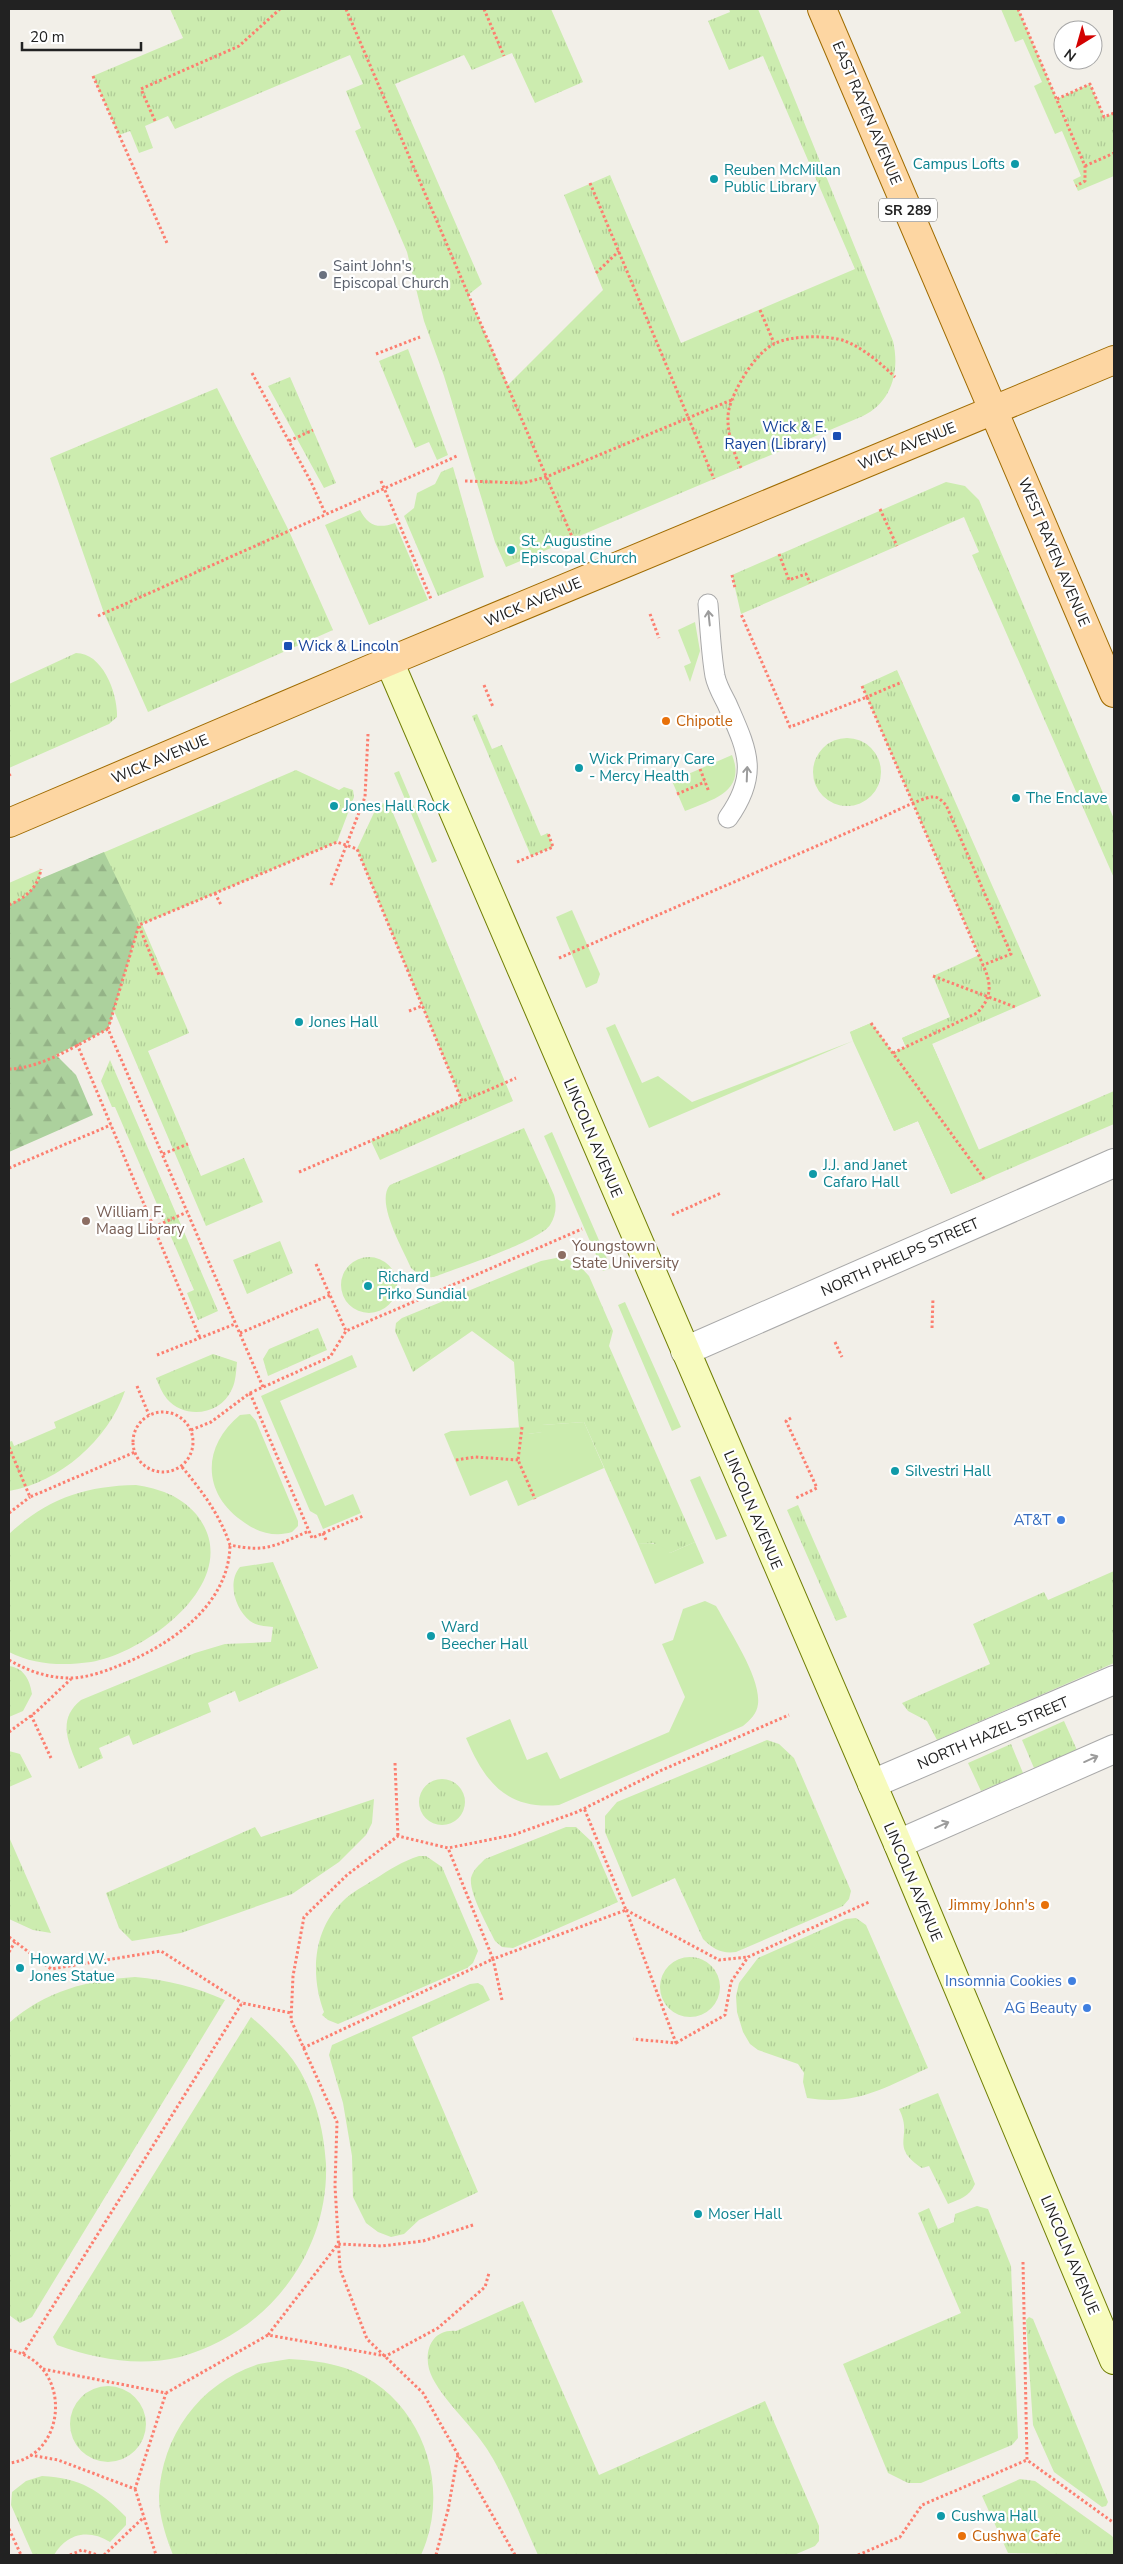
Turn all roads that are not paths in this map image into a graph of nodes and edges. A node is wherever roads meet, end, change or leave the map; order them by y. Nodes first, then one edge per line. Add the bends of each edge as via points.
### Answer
1 (822, 9) edge
2 (1114, 360) edge
3 (994, 410) junction
4 (708, 604) dead end
5 (389, 662) junction
6 (1114, 693) edge
7 (728, 818) dead end
8 (9, 823) edge
9 (1114, 1163) edge
10 (685, 1351) junction
11 (1114, 1680) edge
12 (1114, 1749) edge
13 (872, 1784) junction
14 (898, 1844) junction
15 (1114, 2360) edge

1 - 3 main road, EAST RAYEN AVENUE / SR 289
2 - 3 main road, WICK AVENUE
3 - 5 main road, WICK AVENUE
3 - 6 main road, WEST RAYEN AVENUE / SR 289
7 -> 4 lane via 747,784 748,762 743,741 716,678
5 - 8 main road, WICK AVENUE
5 - 10 street, LINCOLN AVENUE
9 - 10 street, NORTH PHELPS STREET
10 - 13 street, LINCOLN AVENUE
11 - 13 street, NORTH HAZEL STREET
14 -> 12 street
13 - 14 street, LINCOLN AVENUE
14 - 15 street, LINCOLN AVENUE

